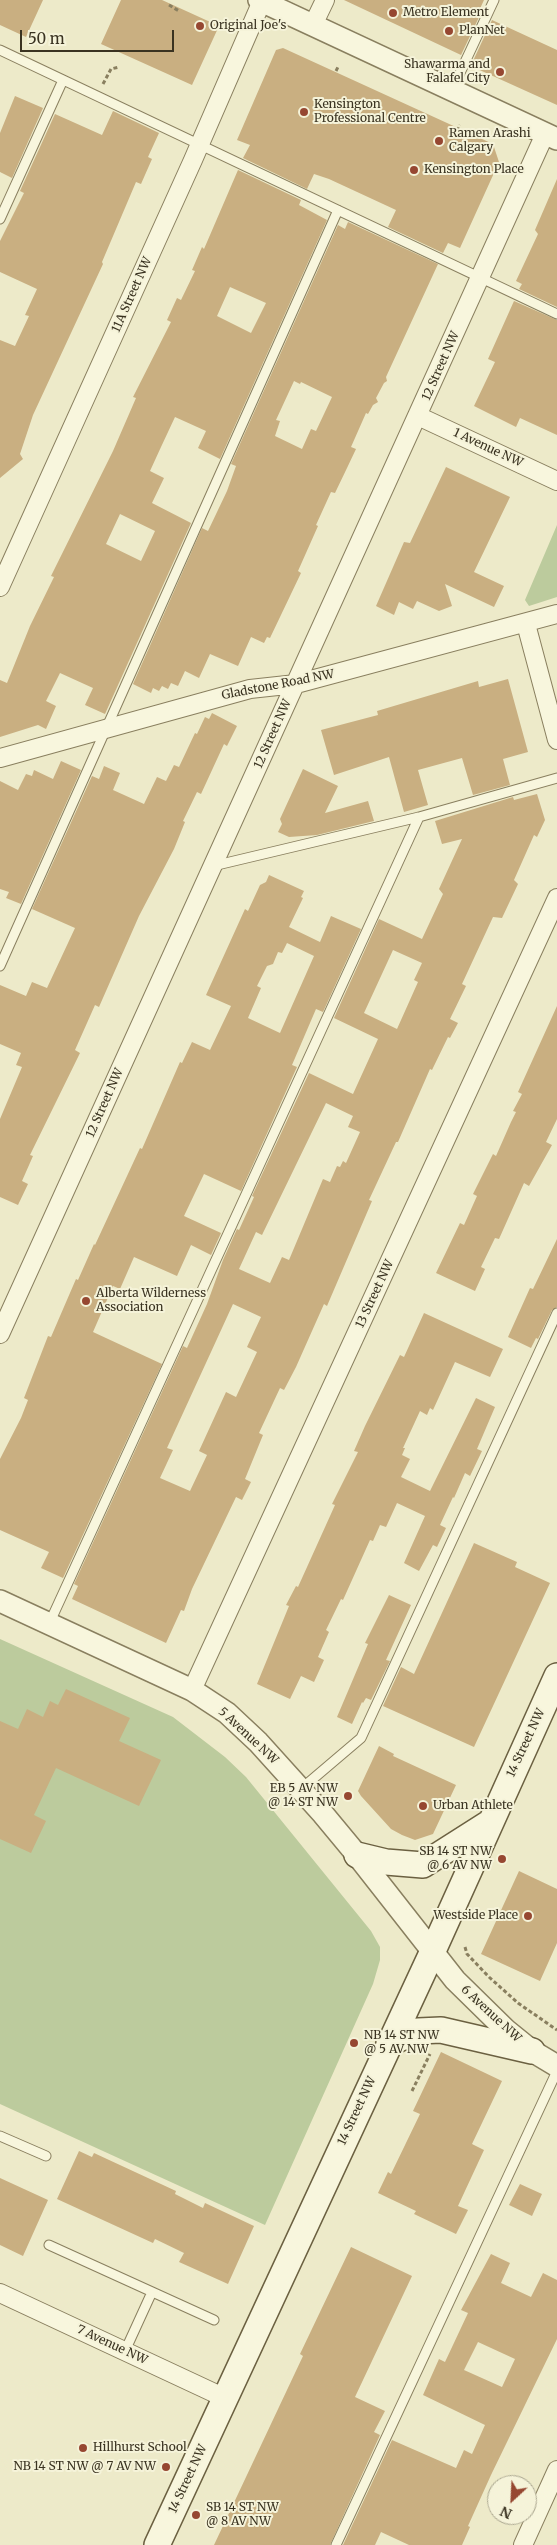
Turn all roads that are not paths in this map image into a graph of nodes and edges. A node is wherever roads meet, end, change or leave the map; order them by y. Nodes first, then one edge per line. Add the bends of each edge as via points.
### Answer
1 (325, 0) edge
2 (494, 0) edge
3 (261, 1) edge
4 (313, 25) junction
5 (0, 50) edge
6 (63, 80) junction
7 (452, 90) junction
8 (551, 137) edge
9 (200, 144) junction
10 (338, 210) junction
11 (0, 218) edge
12 (481, 278) junction
13 (557, 314) edge
14 (418, 416) junction
15 (557, 481) edge
16 (0, 587) edge
17 (557, 614) edge
18 (526, 624) junction
19 (296, 684) junction
20 (108, 726) junction
21 (557, 740) edge
22 (0, 758) edge
23 (557, 778) edge
24 (420, 817) junction
25 (213, 866) junction
26 (557, 898) edge
27 (0, 966) edge
28 (557, 1313) edge
29 (0, 1334) edge
30 (0, 1601) edge
31 (49, 1624) junction
32 (557, 1676) edge
33 (192, 1690) junction
34 (300, 1789) junction
35 (489, 1823) junction
36 (357, 1855) junction
37 (432, 1953) junction
38 (389, 2043) junction
39 (532, 2051) junction
40 (557, 2066) edge
41 (557, 2071) edge
42 (0, 2136) edge
43 (46, 2156) dead end
44 (49, 2245) dead end
45 (152, 2292) junction
46 (0, 2293) edge
47 (214, 2320) dead end
48 (125, 2351) junction
49 (225, 2398) junction
50 (557, 2470) edge
51 (157, 2545) edge
52 (336, 2545) edge
53 (523, 2545) edge

1 - 4 street
2 - 7 lane
3 - 4 street
3 - 9 street, 11A Street NW
4 - 7 street
5 - 6 lane
6 - 9 lane
6 - 11 lane
7 - 8 street
8 - 12 street, 12 Street NW
9 - 10 lane
9 - 16 street, 11A Street NW
10 - 12 lane
10 - 20 lane
12 - 13 lane
12 - 14 street, 12 Street NW
14 - 15 street, 1 Avenue NW
14 - 19 street, 12 Street NW
17 - 18 street, Gladstone Road NW
18 - 19 street, Gladstone Road NW
18 - 21 street
19 - 20 street, Gladstone Road NW via 259,686
19 - 25 street, 12 Street NW
20 - 22 street, Gladstone Road NW
20 - 27 lane
23 - 24 lane
24 - 25 lane
24 - 31 lane
25 - 29 street, 12 Street NW
26 - 33 street, 13 Street NW
28 - 34 lane via 361,1738
30 - 31 street, 5 Avenue NW
31 - 33 street, 5 Avenue NW
32 - 35 main road, 14 Street NW
33 - 34 street, 5 Avenue NW via 227,1713
34 - 36 street, 5 Avenue NW
35 - 36 main road via 423,1865 386,1862
35 - 37 main road, 14 Street NW
36 - 37 street, 5 Avenue NW
37 - 38 main road, 14 Street NW
37 - 39 street, 6 Avenue NW via 483,2010
38 - 39 main road via 418,2031 441,2030
38 - 49 main road, 14 Street NW
39 - 40 street, 6 Avenue NW
41 - 52 lane
42 - 43 lane
44 - 45 lane
45 - 47 lane
45 - 48 lane
46 - 48 street, 7 Avenue NW
48 - 49 street, 7 Avenue NW
49 - 51 main road, 14 Street NW
50 - 53 street

